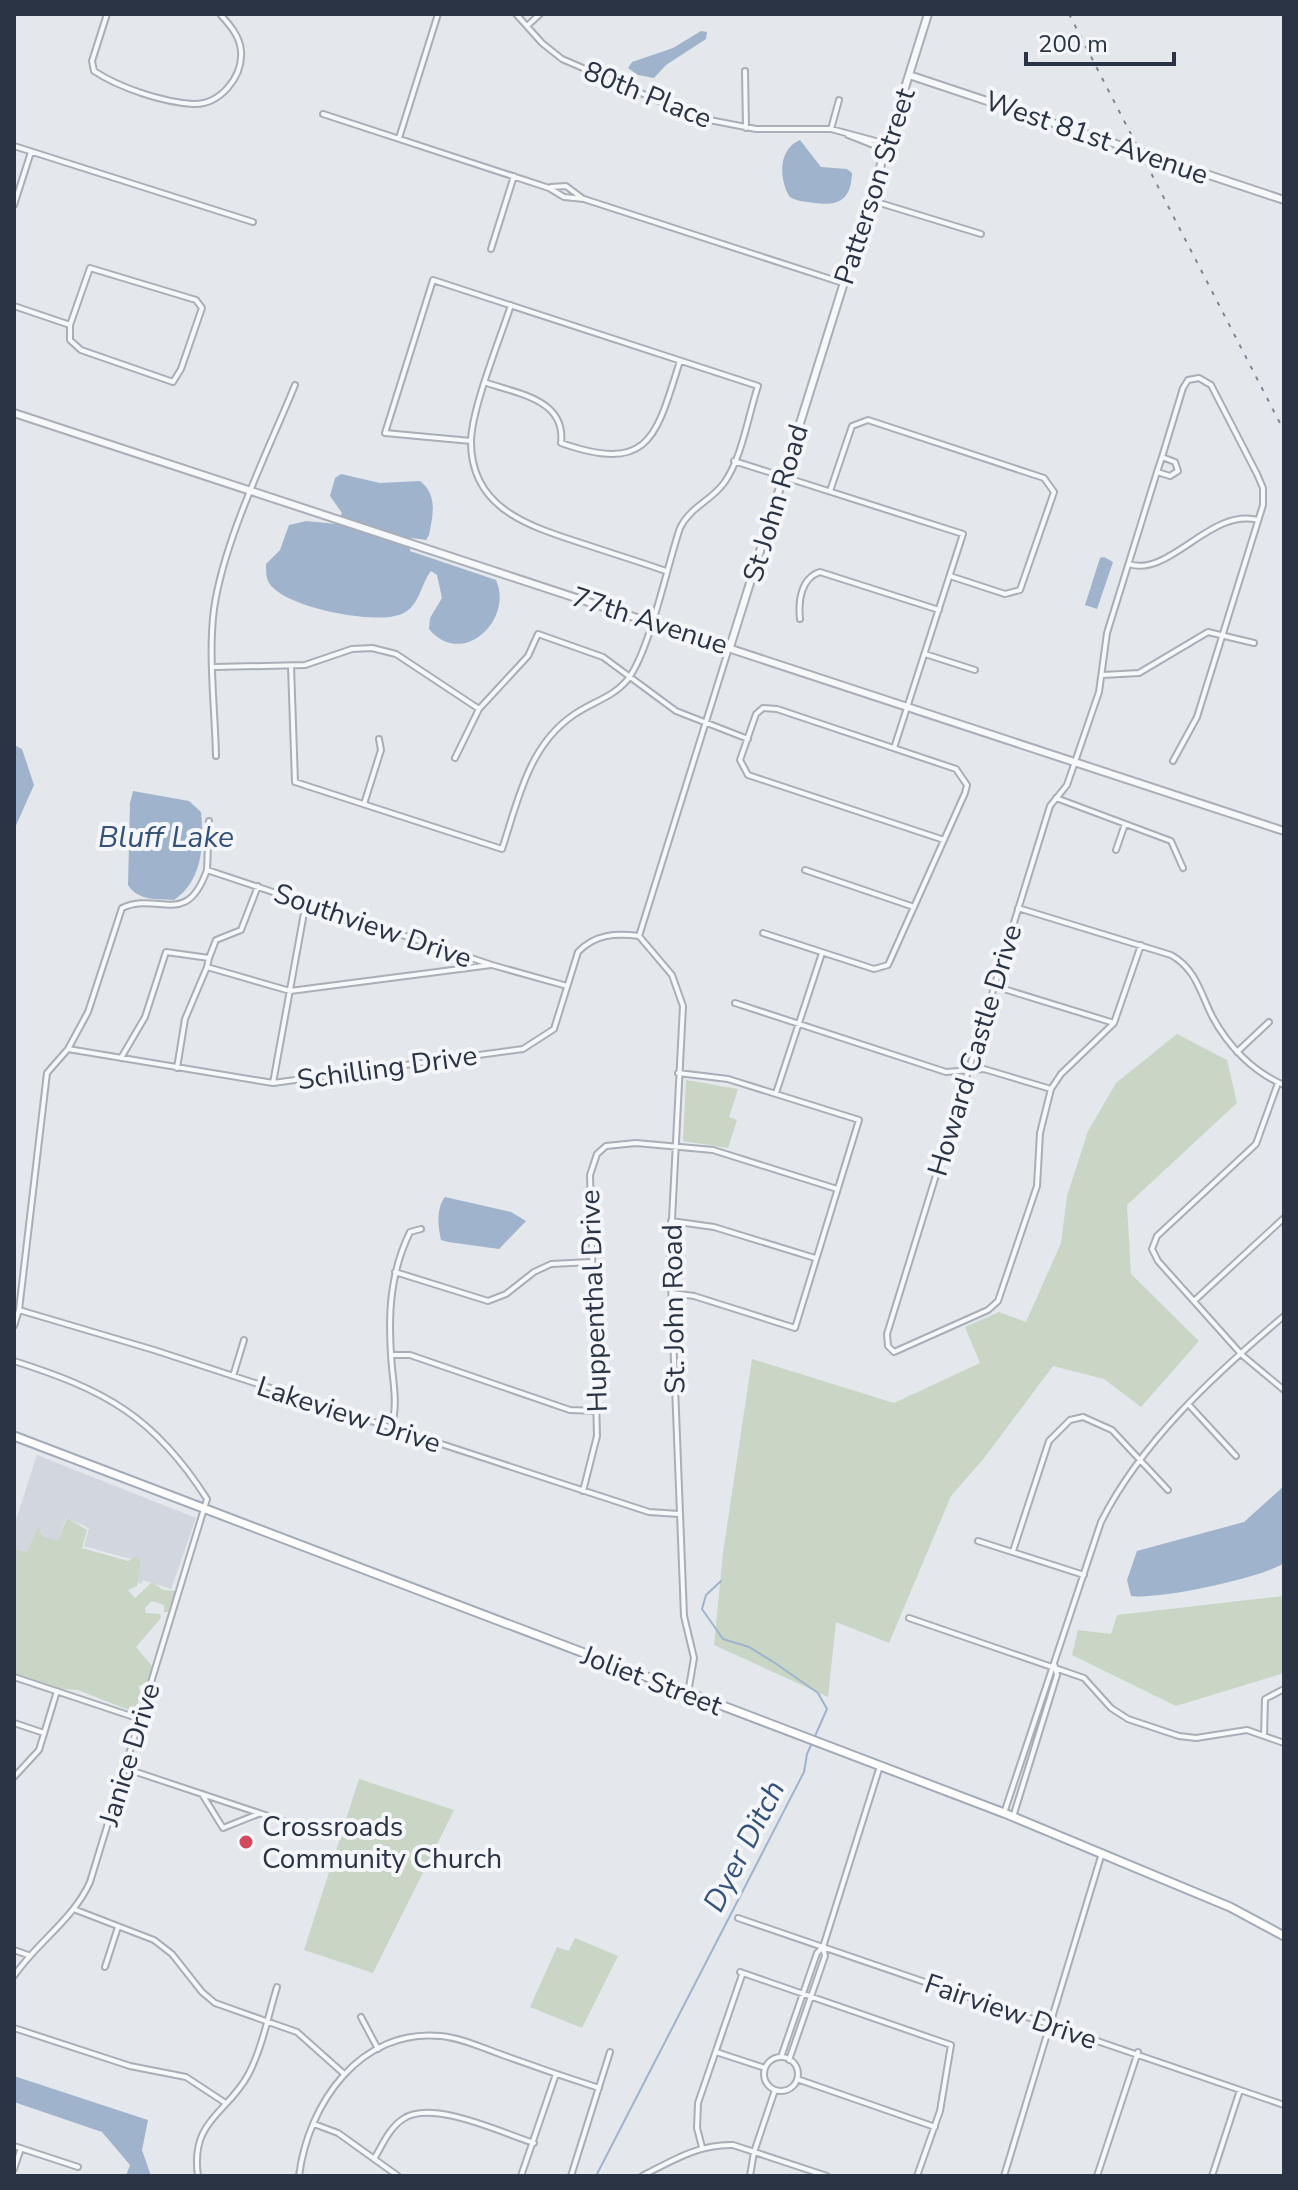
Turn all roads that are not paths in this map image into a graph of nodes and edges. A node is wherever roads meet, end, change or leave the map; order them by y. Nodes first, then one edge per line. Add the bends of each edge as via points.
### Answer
1 (107, 14) edge
2 (220, 14) edge
3 (438, 14) edge
4 (516, 14) edge
5 (540, 14) edge
6 (928, 14) edge
7 (527, 26) junction
8 (745, 71) dead end
9 (909, 75) junction
10 (839, 100) dead end
11 (323, 114) dead end
12 (746, 128) junction
13 (831, 129) junction
14 (399, 138) junction
15 (14, 146) edge
16 (886, 147) junction
17 (31, 152) junction
18 (514, 176) junction
19 (549, 188) junction
20 (584, 199) junction
21 (870, 200) junction
22 (1284, 200) edge
23 (14, 205) edge
24 (253, 222) dead end
25 (981, 234) dead end
26 (491, 249) dead end
27 (843, 283) junction
28 (511, 305) junction
29 (14, 306) edge
30 (70, 325) junction
31 (820, 359) joint
32 (680, 360) junction
33 (487, 383) junction
34 (295, 385) dead end
35 (14, 413) edge
36 (471, 441) junction
37 (1162, 457) junction
38 (734, 461) junction
39 (1157, 472) junction
40 (784, 476) junction
41 (251, 490) junction
42 (830, 491) junction
43 (1258, 520) junction
44 (1129, 564) junction
45 (666, 571) junction
46 (950, 576) junction
47 (939, 610) junction
48 (800, 619) dead end
49 (651, 620) junction
50 (1223, 633) junction
51 (1254, 643) dead end
52 (730, 647) junction
53 (925, 654) junction
54 (291, 666) junction
55 (215, 667) junction
56 (975, 670) dead end
57 (1103, 675) junction
58 (629, 677) junction
59 (908, 705) junction
60 (479, 709) junction
61 (706, 725) junction
62 (379, 739) dead end
63 (748, 739) junction
64 (894, 748) junction
65 (216, 756) dead end
66 (455, 758) dead end
67 (1075, 760) junction
68 (1173, 761) dead end
69 (1056, 798) junction
70 (364, 804) junction
71 (209, 821) dead end
72 (1125, 824) junction
73 (1284, 831) edge
74 (944, 840) junction
75 (1116, 850) dead end
76 (1183, 868) dead end
77 (207, 870) junction
78 (805, 870) dead end
79 (258, 886) junction
80 (306, 902) junction
81 (914, 907) junction
82 (1018, 908) junction
83 (763, 933) dead end
84 (639, 936) junction
85 (1141, 945) junction
86 (822, 953) junction
87 (209, 958) junction
88 (492, 965) junction
89 (207, 967) junction
90 (567, 986) junction
91 (994, 986) junction
92 (290, 991) junction
93 (735, 1003) dead end
94 (1269, 1022) dead end
95 (1114, 1023) junction
96 (799, 1024) junction
97 (68, 1049) junction
98 (1237, 1052) junction
99 (121, 1058) junction
100 (177, 1068) junction
101 (968, 1071) junction
102 (678, 1073) junction
103 (273, 1083) junction
104 (1281, 1084) edge
105 (1051, 1089) junction
106 (776, 1093) junction
107 (674, 1146) junction
108 (837, 1189) junction
109 (1284, 1218) edge
110 (671, 1221) junction
111 (421, 1229) dead end
112 (816, 1259) junction
113 (591, 1262) junction
114 (395, 1272) junction
115 (671, 1293) junction
116 (1194, 1301) junction
117 (19, 1310) junction
118 (1284, 1316) edge
119 (14, 1326) edge
120 (244, 1340) dead end
121 (391, 1355) junction
122 (1242, 1355) junction
123 (14, 1361) edge
124 (233, 1376) junction
125 (1284, 1390) edge
126 (1190, 1406) junction
127 (597, 1411) junction
128 (391, 1428) junction
129 (14, 1436) edge
130 (1236, 1456) dead end
131 (1139, 1459) junction
132 (1168, 1490) dead end
133 (583, 1491) junction
134 (206, 1509) junction
135 (679, 1514) junction
136 (978, 1541) dead end
137 (1013, 1551) junction
138 (1084, 1575) junction
139 (909, 1618) dead end
140 (1055, 1666) junction
141 (14, 1677) edge
142 (1284, 1689) edge
143 (57, 1691) junction
144 (688, 1694) junction
145 (140, 1719) junction
146 (14, 1723) edge
147 (44, 1733) junction
148 (1264, 1736) junction
149 (1284, 1743) edge
150 (880, 1766) junction
151 (124, 1768) junction
152 (14, 1777) edge
153 (202, 1794) junction
154 (260, 1813) junction
155 (1004, 1813) junction
156 (1013, 1817) junction
157 (289, 1823) dead end
158 (1102, 1852) junction
159 (76, 1910) junction
160 (738, 1918) dead end
161 (118, 1927) junction
162 (1284, 1936) edge
163 (823, 1947) junction
164 (14, 1950) edge
165 (28, 1955) junction
166 (105, 1967) dead end
167 (14, 1976) edge
168 (277, 1987) dead end
169 (802, 1996) junction
170 (810, 1999) junction
171 (361, 2017) dead end
172 (266, 2023) junction
173 (1050, 2024) junction
174 (14, 2028) edge
175 (378, 2049) junction
176 (610, 2052) dead end
177 (716, 2052) junction
178 (1138, 2052) junction
179 (781, 2057) junction
180 (789, 2060) junction
181 (765, 2068) junction
182 (343, 2074) junction
183 (556, 2074) junction
184 (797, 2079) junction
185 (599, 2088) junction
186 (775, 2090) junction
187 (1240, 2090) junction
188 (224, 2102) junction
189 (1284, 2105) edge
190 (314, 2124) junction
191 (935, 2127) junction
192 (534, 2143) junction
193 (14, 2146) edge
194 (702, 2147) junction
195 (21, 2148) junction
196 (754, 2152) junction
197 (374, 2159) junction
198 (78, 2167) dead end
199 (14, 2169) edge
200 (198, 2176) edge
201 (299, 2176) edge
202 (398, 2176) edge
203 (521, 2176) edge
204 (571, 2176) edge
205 (642, 2176) edge
206 (750, 2176) edge
207 (827, 2176) edge
208 (917, 2176) edge
209 (1004, 2176) edge
210 (1097, 2176) edge
211 (1212, 2176) edge

1 - 2 street via 92,61 94,71 108,80 193,104 210,102 227,90 238,70 241,50
3 - 14 street
4 - 7 street, 80th Place
5 - 7 street
6 - 9 street, Patterson Street
7 - 12 street, 80th Place via 562,59 699,118
8 - 12 street
9 - 16 street, Patterson Street
9 - 22 street, West 81st Avenue
10 - 13 street
11 - 14 street
12 - 13 street, 80th Place
13 - 16 street, 80th Place
14 - 18 street
15 - 17 street
16 - 21 street, Patterson Street
17 - 23 street
17 - 24 street
18 - 19 street
18 - 26 street
19 - 20 street via 564,197
19 - 20 street via 566,186
20 - 27 street
21 - 25 street
21 - 27 street, Patterson Street
27 - 31 street, Patterson Street
28 - 32 street
28 - 33 street
28 - 36 street via 433,280 385,433
29 - 30 street
30 - 30 street via 90,268 196,300 202,308 173,382 81,350 70,340
31 - 40 street, St John Road
32 - 33 street via 653,434 636,449 618,455 595,455 561,443 561,427 551,409
32 - 38 street via 758,386
33 - 36 street
34 - 41 street
35 - 41 street, 77th Avenue
36 - 45 street via 481,485 511,517
37 - 39 street, Howard Castle Drive
37 - 39 street via 1175,462 1178,471 1170,476
37 - 43 street, Howard Castle Drive via 1183,388 1194,378 1204,379 1263,488
38 - 40 street
38 - 45 street via 723,485 685,517
39 - 44 street, Howard Castle Drive
40 - 42 street
40 - 52 street, St John Road
41 - 49 street, 77th Avenue
41 - 55 street via 216,600
42 - 46 street via 963,534
42 - 46 street via 852,426 868,420 1044,478 1054,492 1020,590 1005,594
43 - 44 street via 1230,520 1150,565
43 - 50 street
44 - 57 street, Howard Castle Drive via 1105,642
45 - 49 street
46 - 47 street
47 - 48 street via 820,572 806,581
47 - 53 street
49 - 52 street, 77th Avenue
49 - 58 street
50 - 51 street
50 - 57 street via 1201,634 1139,673
50 - 68 street via 1192,729
52 - 59 street, 77th Avenue
52 - 61 street
53 - 56 street
53 - 59 street
54 - 55 street
54 - 60 street via 352,649 385,650
54 - 70 street via 295,782
55 - 65 street
57 - 67 street, Howard Castle Drive
58 - 60 street via 591,651 538,634 528,656
58 - 61 street
58 - 70 street via 548,737 530,766 502,849
59 - 64 street
59 - 67 street, 77th Avenue
60 - 66 street
61 - 63 street
61 - 84 street
62 - 70 street via 381,750
63 - 64 street via 756,714 770,707
63 - 74 street via 740,760 748,775
64 - 74 street via 956,769 966,779
67 - 69 street, Howard Castle Drive via 1067,785
67 - 73 street, 77th Avenue
69 - 72 street
69 - 82 street, Howard Castle Drive
71 - 77 street
72 - 75 street
72 - 76 street via 1171,841
74 - 81 street
77 - 79 street, Southview Drive
77 - 97 street via 195,896 176,906 122,908 91,1004
78 - 81 street
79 - 80 street, Southview Drive
79 - 87 street via 241,930 216,940
80 - 88 street, Southview Drive
80 - 92 street
81 - 86 street via 888,965 874,969
82 - 85 street
82 - 91 street, Howard Castle Drive
83 - 86 street
84 - 90 street, Schilling Drive via 615,934 584,946
84 - 102 street, St. John Road via 672,975 683,1006
85 - 95 street
85 - 98 street via 1171,955 1193,972 1212,1015
86 - 96 street
87 - 89 street
87 - 99 street via 166,952 145,1017
88 - 90 street, Southview Drive
88 - 92 street
89 - 92 street
89 - 100 street via 185,1019
90 - 103 street, Schilling Drive via 554,1029 523,1049
91 - 95 street
91 - 101 street, Howard Castle Drive
92 - 103 street
93 - 96 street
94 - 98 street
95 - 105 street
96 - 101 street via 946,1072
96 - 106 street
97 - 99 street, Schilling Drive
97 - 117 street via 47,1073
98 - 104 street
99 - 100 street, Schilling Drive
100 - 103 street, Schilling Drive
101 - 105 street via 984,1069
101 - 105 street, Howard Castle Drive via 887,1334 894,1352 998,1301 1037,1186 1040,1133
102 - 106 street via 728,1079
102 - 107 street, St. John Road
104 - 116 street via 1256,1144 1157,1236 1152,1249 1158,1261
106 - 108 street via 859,1120
107 - 108 street via 730,1154
107 - 110 street, St. John Road
107 - 113 street, Huppenthal Drive via 606,1146 592,1163
108 - 112 street
109 - 116 street
110 - 112 street via 714,1227
110 - 115 street, St. John Road
111 - 114 street via 410,1232
112 - 115 street via 795,1328
113 - 114 street via 551,1264 488,1301
113 - 127 street, Huppenthal Drive
114 - 121 street via 389,1309
115 - 135 street, St. John Road
116 - 122 street
117 - 119 street
117 - 124 street, Lakeview Drive
118 - 122 street
120 - 124 street
121 - 127 street via 410,1355 570,1410
121 - 128 street via 396,1410
122 - 125 street
122 - 126 street
123 - 134 street via 73,1380 142,1419 206,1495
124 - 128 street, Lakeview Drive
126 - 130 street
126 - 131 street
127 - 133 street, Huppenthal Drive via 596,1449
128 - 133 street, Lakeview Drive
129 - 134 main road, Joliet Street
131 - 132 street
131 - 137 street via 1100,1422 1083,1417 1058,1429 1049,1441
131 - 138 street via 1101,1522
133 - 135 street, Lakeview Drive via 649,1512
134 - 144 main road, Joliet Street
134 - 145 street, Janice Drive
135 - 144 street, St. John Road via 684,1616 694,1668
136 - 137 street
137 - 138 street
138 - 140 street
139 - 140 street
140 - 148 street via 1084,1678 1128,1719 1196,1738 1247,1730
140 - 155 street via 1049,1671
140 - 156 street via 1057,1675
141 - 143 street
142 - 148 street via 1265,1699
143 - 145 street
143 - 147 street
144 - 150 main road, Joliet Street
145 - 151 street, Janice Drive
146 - 147 street
147 - 152 street via 39,1750
148 - 149 street
150 - 155 main road, Joliet Street
150 - 163 street
151 - 153 street
151 - 159 street, Janice Drive via 90,1882
153 - 154 street
153 - 154 street via 223,1828
154 - 157 street
155 - 156 main road, Joliet Street
156 - 158 main road, Joliet Street
158 - 162 main road, Joliet Street
158 - 173 street
159 - 161 street
159 - 165 street, Janice Drive
160 - 163 street, Fairview Drive
161 - 166 street
161 - 172 street via 163,1945 215,2003
163 - 169 street
163 - 170 street via 825,1956
163 - 173 street, Fairview Drive
164 - 165 street
165 - 167 street, Janice Drive
168 - 172 street
169 - 170 street
169 - 177 street via 741,1974
169 - 179 street
170 - 180 street
170 - 191 street via 951,2045
171 - 175 street
172 - 182 street via 306,2038
172 - 188 street via 247,2076
173 - 178 street, Fairview Drive
173 - 209 street
174 - 188 street via 130,2066 186,2077
175 - 182 street
175 - 183 street via 407,2038 444,2036
176 - 185 street
177 - 181 street
177 - 194 street via 696,2115
178 - 187 street, Fairview Drive
178 - 210 street
179 - 180 street
179 - 181 street
180 - 184 street via 797,2068
181 - 186 street via 764,2079
182 - 190 street via 321,2103
183 - 185 street
183 - 192 street
184 - 186 street via 786,2091
184 - 191 street
185 - 204 street
186 - 196 street
187 - 189 street, Fairview Drive
187 - 211 street
188 - 200 street via 202,2136
190 - 197 street via 338,2133
190 - 201 street
191 - 208 street
192 - 197 street via 422,2112 396,2124
192 - 203 street
193 - 195 street
194 - 196 street via 733,2145
194 - 205 street
195 - 198 street
195 - 199 street
196 - 206 street
196 - 207 street
197 - 202 street

